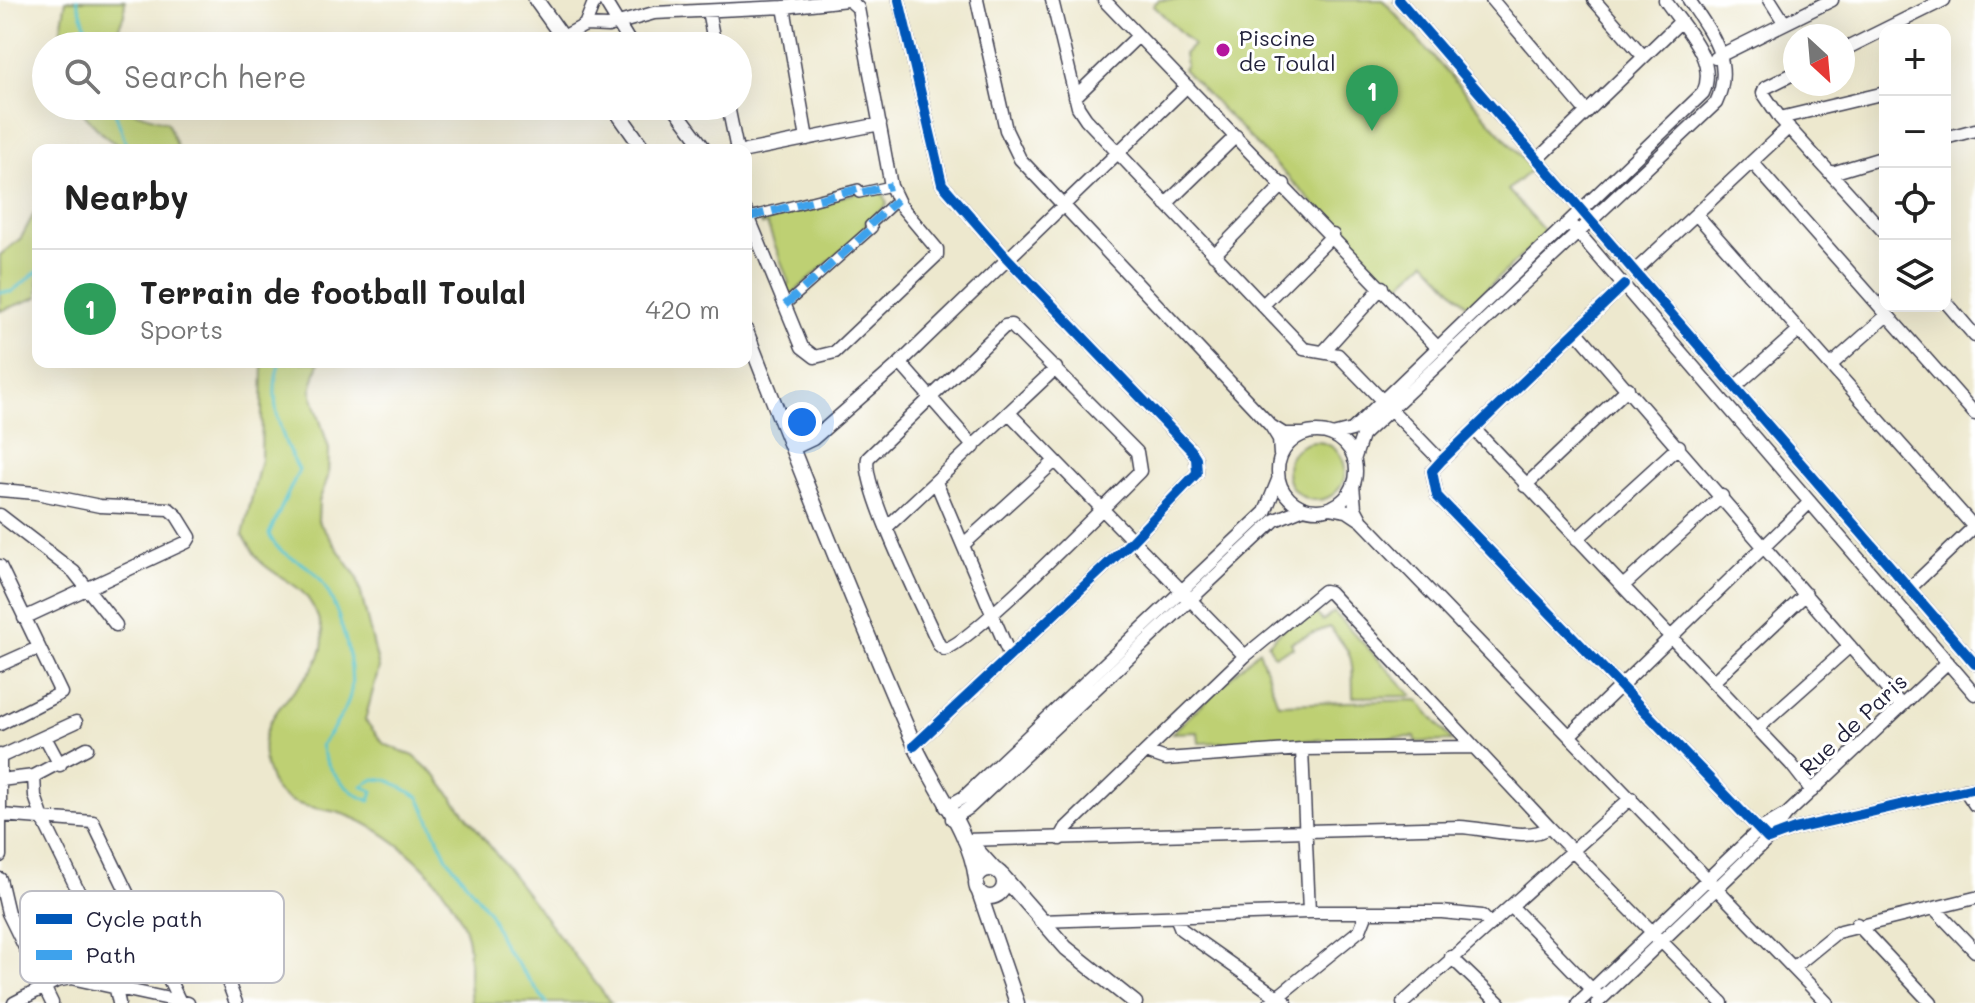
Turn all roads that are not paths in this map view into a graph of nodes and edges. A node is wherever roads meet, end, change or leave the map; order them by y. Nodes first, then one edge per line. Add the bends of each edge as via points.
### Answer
1 (536, 0) edge
2 (595, 0) edge
3 (604, 0) edge
4 (848, 0) edge
5 (899, 0) edge
6 (977, 0) edge
7 (1052, 0) edge
8 (1104, 0) edge
9 (1399, 0) edge
10 (1492, 0) edge
11 (1594, 0) edge
12 (1665, 0) edge
13 (1689, 0) edge
14 (1770, 0) edge
15 (1832, 0) edge
16 (1944, 0) edge
17 (784, 7) junction
18 (708, 11) junction
19 (1912, 16) junction
20 (1680, 22) junction
21 (1784, 22) junction
22 (618, 23) junction
23 (1914, 24) edge
24 (585, 25) junction
25 (559, 32) edge
26 (577, 32) edge
27 (623, 32) edge
28 (712, 32) edge
29 (1138, 36) junction
30 (1855, 44) edge
31 (1722, 55) junction
32 (1643, 56) junction
33 (1705, 63) junction
34 (1783, 79) edge
35 (1187, 86) junction
36 (1879, 95) edge
37 (1075, 97) junction
38 (1586, 111) junction
39 (623, 120) edge
40 (684, 120) edge
41 (731, 120) edge
42 (1785, 123) junction
43 (880, 124) junction
44 (1975, 130) edge
45 (1236, 136) junction
46 (1951, 136) edge
47 (807, 139) junction
48 (640, 144) edge
49 (702, 144) edge
50 (736, 144) edge
51 (752, 150) edge
52 (1117, 154) junction
53 (1539, 158) junction
54 (1879, 159) edge
55 (1752, 162) junction
56 (1832, 173) junction
57 (1284, 184) junction
58 (891, 186) junction
59 (897, 200) junction
60 (1065, 203) junction
61 (1166, 204) junction
62 (1584, 208) junction
63 (752, 213) edge
64 (1696, 214) junction
65 (1593, 219) junction
66 (1569, 222) junction
67 (752, 224) edge
68 (1879, 226) edge
69 (1578, 233) junction
70 (1333, 235) junction
71 (1214, 255) junction
72 (1006, 257) junction
73 (1636, 270) junction
74 (1624, 285) junction
75 (1382, 287) junction
76 (785, 305) junction
77 (1263, 305) junction
78 (1951, 308) edge
79 (1886, 316) junction
80 (1798, 331) junction
81 (1577, 332) junction
82 (1975, 336) edge
83 (752, 346) edge
84 (1438, 348) junction
85 (1324, 351) junction
86 (900, 363) junction
87 (1831, 365) junction
88 (1056, 368) junction
89 (1736, 386) junction
90 (1628, 388) junction
91 (931, 397) junction
92 (1386, 406) junction
93 (1010, 414) junction
94 (1975, 414) edge
95 (1271, 426) junction
96 (1475, 430) junction
97 (1306, 434) junction
98 (1332, 435) junction
99 (1679, 446) junction
100 (974, 447) junction
101 (792, 449) junction
102 (1279, 459) junction
103 (1354, 460) junction
104 (1441, 461) junction
105 (1054, 462) junction
106 (1278, 480) junction
107 (936, 482) junction
108 (1353, 485) junction
109 (1525, 486) junction
110 (0, 490) edge
111 (1722, 496) junction
112 (1810, 502) junction
113 (1304, 508) junction
114 (1330, 508) junction
115 (1100, 510) junction
116 (0, 515) edge
117 (1362, 521) junction
118 (887, 527) junction
119 (1974, 527) edge
120 (1577, 539) junction
121 (1131, 542) junction
122 (964, 544) junction
123 (1763, 544) junction
124 (0, 566) edge
125 (1623, 586) junction
126 (88, 587) junction
127 (1910, 588) junction
128 (1806, 594) junction
129 (6, 595) edge
130 (1186, 595) junction
131 (994, 612) junction
132 (24, 618) junction
133 (116, 625) dead end
134 (1670, 639) junction
135 (1850, 646) junction
136 (38, 648) junction
137 (1010, 656) junction
138 (1245, 656) junction
139 (1948, 662) junction
140 (1975, 664) edge
141 (0, 665) edge
142 (1713, 682) junction
143 (1621, 686) junction
144 (1975, 694) edge
145 (1901, 705) junction
146 (76, 722) dead end
147 (0, 724) edge
148 (1757, 729) junction
149 (1571, 734) junction
150 (45, 737) junction
151 (914, 746) junction
152 (1474, 747) junction
153 (87, 748) dead end
154 (1302, 749) junction
155 (1146, 752) junction
156 (0, 756) edge
157 (60, 765) junction
158 (34, 776) junction
159 (0, 780) edge
160 (1970, 789) edge
161 (1812, 791) junction
162 (1631, 798) junction
163 (1975, 805) edge
164 (949, 813) junction
165 (1, 815) edge
166 (43, 819) junction
167 (1549, 827) junction
168 (1306, 833) junction
169 (1764, 835) junction
170 (1060, 839) junction
171 (966, 842) junction
172 (1573, 851) junction
173 (0, 856) edge
174 (998, 872) junction
175 (0, 879) edge
176 (1712, 884) junction
177 (978, 886) junction
178 (76, 891) edge
179 (128, 891) edge
180 (998, 895) junction
181 (1975, 898) edge
182 (1511, 906) junction
183 (1934, 908) junction
184 (1028, 909) junction
185 (1309, 912) junction
186 (1367, 912) junction
187 (1177, 919) junction
188 (1040, 921) junction
189 (1489, 923) junction
190 (1857, 924) junction
191 (996, 934) junction
192 (1657, 936) junction
193 (20, 938) edge
194 (1975, 951) edge
195 (1451, 957) junction
196 (1793, 968) junction
197 (42, 983) edge
198 (56, 983) edge
199 (102, 983) edge
200 (119, 983) edge
201 (175, 983) edge
202 (228, 983) edge
203 (120, 986) junction
204 (44, 987) junction
205 (1599, 999) edge
206 (184, 1001) edge
207 (1277, 1001) edge
208 (1405, 1002) edge
209 (14, 1003) edge
210 (52, 1003) edge
211 (119, 1003) edge
212 (236, 1003) edge
213 (1017, 1003) edge
214 (1135, 1003) edge
215 (1499, 1003) edge
216 (1578, 1003) edge
217 (1722, 1003) edge
218 (1827, 1003) edge
219 (1931, 1003) edge

1 - 25 street
2 - 24 street
3 - 22 street
4 - 17 street
4 - 43 street via 858,8
5 - 72 street via 942,184
6 - 60 street via 1010,142
7 - 37 street
8 - 29 street
9 - 53 street
10 - 38 street
11 - 32 street
12 - 20 street
13 - 31 street
14 - 21 street
15 - 21 street
16 - 19 street
17 - 18 street
17 - 47 street
18 - 22 street via 654,13
18 - 28 street
19 - 23 street
19 - 30 street
20 - 32 street
20 - 33 street
21 - 31 street
22 - 24 street
22 - 27 street
24 - 26 street
29 - 35 street
29 - 37 street
31 - 33 street
31 - 65 street via 1716,103
32 - 38 street
33 - 62 street via 1707,85 1697,100
34 - 42 street via 1763,90
35 - 45 street
35 - 52 street
36 - 42 street
37 - 52 street via 1086,119
38 - 53 street
39 - 48 street
40 - 49 street
41 - 50 street
42 - 55 street
42 - 56 street
43 - 47 street
43 - 58 street
44 - 46 street
45 - 57 street
45 - 61 street
47 - 51 street
52 - 60 street
52 - 61 street
53 - 62 street
54 - 56 street
55 - 64 street
55 - 79 street
56 - 68 street
57 - 70 street
57 - 71 street
58 - 59 street
58 - 63 street
59 - 76 street
59 - 76 street via 938,253 835,352 822,358 806,352
60 - 72 street
60 - 95 street
61 - 71 street
62 - 65 street
62 - 66 street
64 - 73 street
64 - 80 street
65 - 69 street
65 - 73 street
66 - 69 street
66 - 84 street
67 - 76 street
69 - 74 street
69 - 92 street
70 - 75 street
70 - 77 street
71 - 77 street
72 - 86 street
72 - 121 street via 1196,458 1197,473
73 - 89 street
74 - 81 street
74 - 112 street
75 - 84 street
75 - 85 street
77 - 85 street via 1304,349
78 - 82 street
79 - 87 street
79 - 94 street
80 - 87 street
80 - 89 street
81 - 90 street
81 - 96 street
83 - 101 street
84 - 92 street
85 - 92 street via 1338,355
86 - 91 street
86 - 101 street via 813,439
87 - 119 street
88 - 91 street via 1016,327 1005,326
88 - 93 street
88 - 115 street via 1141,458 1140,471
89 - 127 street
90 - 99 street
90 - 109 street
91 - 100 street
91 - 118 street via 868,458 866,475
92 - 98 street via 1352,430
92 - 103 street via 1362,436
92 - 104 street
93 - 100 street
93 - 105 street
95 - 97 street via 1284,434
95 - 102 street via 1281,446
96 - 104 street
96 - 109 street
97 - 98 street
97 - 102 street via 1290,443
98 - 103 street
99 - 111 street
99 - 120 street
100 - 107 street
101 - 151 street
102 - 106 street
103 - 108 street
104 - 143 street via 1432,471 1437,496
105 - 115 street
105 - 122 street
106 - 113 street via 1287,497
106 - 130 street via 1265,512
107 - 118 street
107 - 122 street
108 - 114 street
108 - 117 street
109 - 120 street
110 - 126 street via 100,506 169,509 187,530 187,542
111 - 123 street
111 - 125 street
112 - 123 street
112 - 139 street
113 - 114 street
113 - 130 street via 1275,520
114 - 117 street
115 - 121 street
115 - 131 street
116 - 126 street
117 - 149 street
118 - 131 street via 939,645 957,645
119 - 127 street
120 - 125 street
121 - 130 street
121 - 137 street
122 - 131 street
123 - 128 street
123 - 134 street
124 - 129 street
125 - 134 street
126 - 132 street
126 - 133 street
127 - 140 street
128 - 135 street
128 - 142 street
129 - 132 street
130 - 138 street
130 - 164 street
131 - 137 street
132 - 136 street
134 - 142 street
134 - 143 street
135 - 145 street
135 - 148 street
136 - 141 street
136 - 147 street via 61,693
137 - 151 street
138 - 152 street via 1317,593 1329,592
138 - 155 street
139 - 144 street
139 - 145 street, Rue de Paris
142 - 148 street
143 - 149 street
143 - 169 street
145 - 161 street, Rue de Paris
146 - 150 street
148 - 161 street
149 - 162 street
150 - 156 street
150 - 157 street
151 - 164 street
152 - 154 street
152 - 167 street
153 - 157 street
154 - 155 street via 1166,759
154 - 168 street
155 - 170 street
156 - 159 street
157 - 158 street
158 - 159 street
158 - 166 street
159 - 165 street
160 - 163 street
160 - 169 street
161 - 169 street, Rue de Paris
162 - 172 street
162 - 176 street
164 - 171 street
165 - 166 street
165 - 173 street
166 - 178 street
166 - 179 street via 93,822
167 - 168 street via 1529,836 1486,828
167 - 172 street
168 - 170 street
168 - 185 street
169 - 176 street
170 - 171 street
171 - 174 street
171 - 177 street
172 - 182 street
172 - 192 street
174 - 177 street via 981,872
174 - 180 street via 1005,883
174 - 184 street
175 - 193 street
176 - 192 street
176 - 196 street
177 - 180 street via 986,897
177 - 191 street
180 - 184 street
180 - 191 street
181 - 183 street
182 - 189 street
182 - 205 street
183 - 190 street
183 - 194 street
184 - 188 street
185 - 186 street
185 - 187 street
186 - 189 street via 1461,913 1482,916
186 - 207 street via 1360,930
187 - 188 street
187 - 207 street via 1181,929
188 - 214 street via 1092,972
189 - 195 street
190 - 196 street via 1822,941
190 - 219 street
191 - 213 street
192 - 205 street
192 - 217 street
195 - 208 street
195 - 215 street
196 - 218 street
197 - 204 street
198 - 204 street
199 - 203 street
200 - 203 street
201 - 206 street
202 - 212 street
203 - 206 street
203 - 211 street
204 - 209 street
204 - 210 street
205 - 216 street

